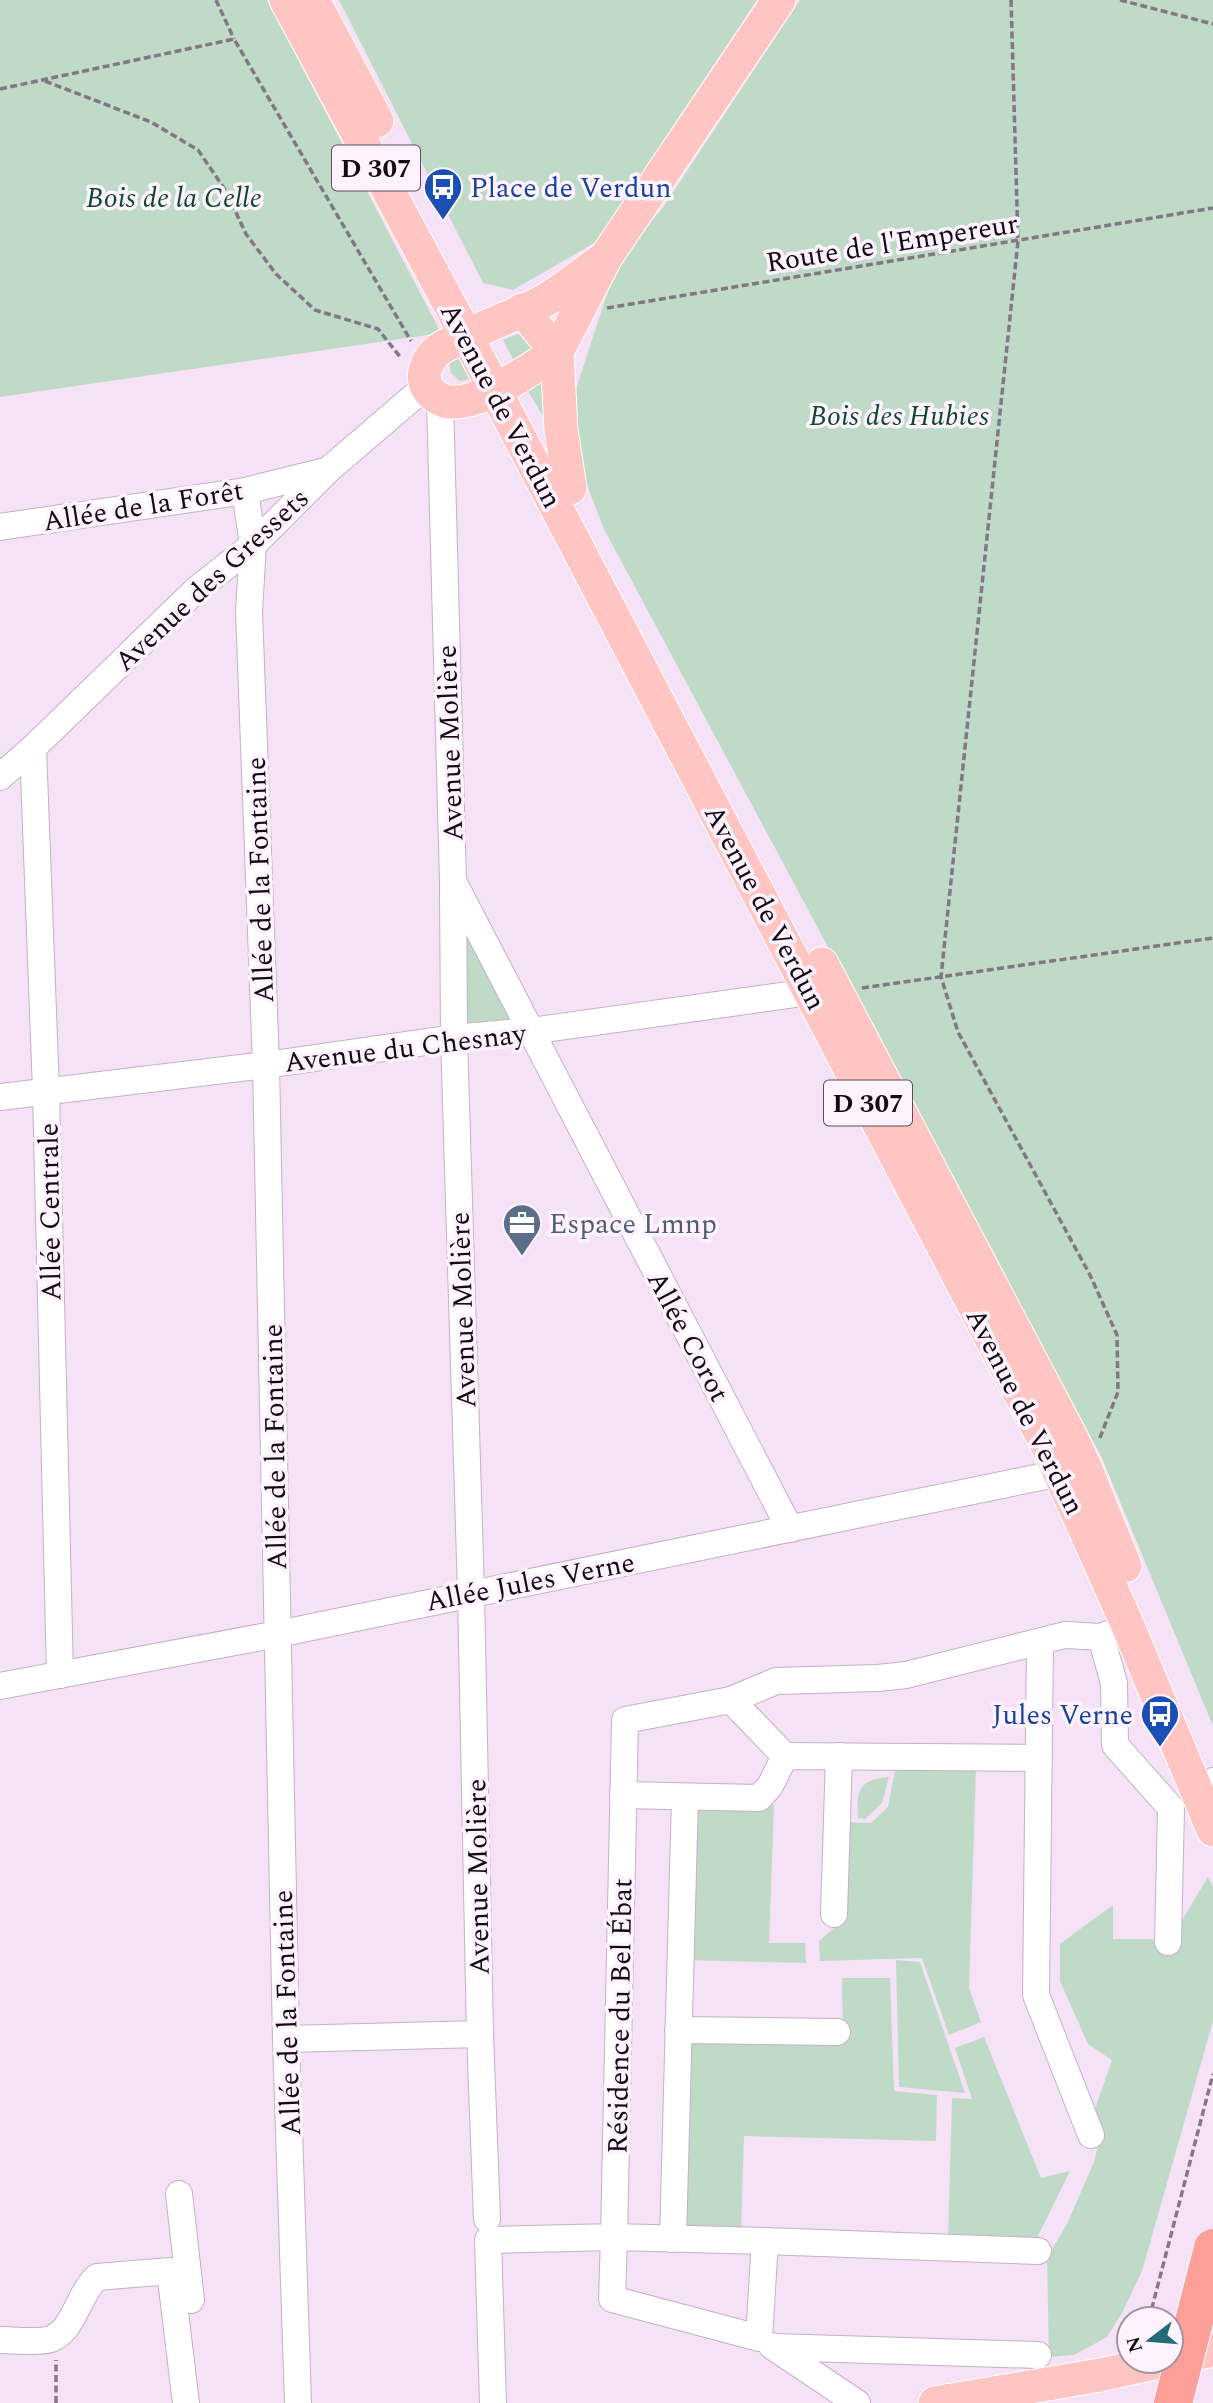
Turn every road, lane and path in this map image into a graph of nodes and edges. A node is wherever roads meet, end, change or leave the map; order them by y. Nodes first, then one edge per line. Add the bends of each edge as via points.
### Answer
1 (216, 0) edge
2 (286, 0) edge
3 (313, 0) edge
4 (779, 0) edge
5 (1011, 0) edge
6 (1120, 0) edge
7 (1213, 24) edge
8 (234, 39) junction
9 (43, 80) junction
10 (0, 89) edge
11 (1213, 208) edge
12 (1018, 241) junction
13 (606, 257) junction
14 (522, 310) junction
15 (577, 314) junction
16 (475, 331) junction
17 (557, 352) junction
18 (431, 384) junction
19 (503, 385) junction
20 (560, 411) junction
21 (327, 471) junction
22 (570, 488) junction
23 (245, 491) junction
24 (0, 527) edge
25 (253, 545) junction
26 (33, 748) junction
27 (0, 777) edge
28 (453, 882) junction
29 (1213, 938) edge
30 (941, 977) junction
31 (823, 991) junction
32 (531, 1031) junction
33 (454, 1038) junction
34 (265, 1065) junction
35 (46, 1091) junction
36 (0, 1097) edge
37 (1097, 1448) dead end
38 (1060, 1473) junction
39 (790, 1529) junction
40 (471, 1593) junction
41 (1114, 1632) junction
42 (278, 1634) junction
43 (1041, 1642) junction
44 (60, 1675) junction
45 (0, 1686) edge
46 (731, 1700) junction
47 (785, 1756) junction
48 (839, 1756) junction
49 (1039, 1758) junction
50 (1212, 1783) edge
51 (624, 1796) junction
52 (685, 1797) junction
53 (1213, 1830) edge
54 (834, 1914) dead end
55 (1168, 1942) dead end
56 (678, 2030) junction
57 (837, 2032) dead end
58 (480, 2034) junction
59 (286, 2039) junction
60 (1213, 2074) edge
61 (1091, 2135) dead end
62 (179, 2194) dead end
63 (487, 2230) junction
64 (614, 2237) junction
65 (673, 2239) junction
66 (765, 2241) junction
67 (1213, 2248) edge
68 (1038, 2250) dead end
69 (1153, 2305) edge
70 (56, 2335) junction
71 (0, 2340) edge
72 (766, 2342) junction
73 (1213, 2350) edge
74 (1038, 2355) dead end
75 (1185, 2356) edge
76 (1115, 2372) edge
77 (1100, 2375) junction
78 (56, 2403) edge
79 (186, 2403) edge
80 (203, 2403) edge
81 (298, 2403) edge
82 (493, 2403) edge
83 (857, 2403) edge
84 (935, 2403) edge
85 (1003, 2403) edge
86 (1173, 2403) edge

1 - 8 path
2 - 16 main road, Avenue de Verdun / D 307
3 - 16 main road, Avenue de Verdun / D 307
4 - 13 main road
5 - 12 path
6 - 7 path
8 - 9 path
8 - 18 path
9 - 10 path
9 - 18 path via 151,122 198,150 226,191 246,234 276,274 315,310 378,329 399,356
11 - 12 path, Route de l'Empereur
12 - 15 path, Route de l'Empereur
12 - 30 path
13 - 14 main road via 542,302
13 - 15 main road
14 - 16 main road
14 - 17 main road
15 - 17 main road
15 - 20 main road
16 - 18 main road via 437,350
16 - 19 main road, Avenue de Verdun / D 307
17 - 19 main road
17 - 20 main road
18 - 19 main road via 456,404
18 - 21 street, Avenue des Gressets
18 - 28 street, Avenue Molière
19 - 22 main road, Avenue de Verdun / D 307
19 - 31 main road, Avenue de Verdun / D 307
20 - 22 main road
21 - 23 street, Allée de la Forêt
21 - 25 street, Avenue des Gressets
22 - 31 main road, Avenue de Verdun / D 307
23 - 24 street, Allée de la Forêt
23 - 25 street, Allée de la Fontaine
25 - 26 street, Avenue des Gressets via 196,590
25 - 34 street, Allée de la Fontaine via 249,611
26 - 27 street, Avenue des Gressets
26 - 35 street, Allée Centrale
28 - 32 street, Allée Corot
28 - 33 street, Avenue Molière
29 - 30 path
30 - 31 path
30 - 37 path via 958,1032 1090,1275 1117,1335 1118,1392
31 - 32 street, Avenue du Chesnay
31 - 38 main road, Avenue de Verdun / D 307
31 - 50 main road, Avenue de Verdun / D 307 via 1076,1447
32 - 33 street, Avenue du Chesnay
32 - 39 street, Allée Corot
33 - 34 street, Avenue du Chesnay
33 - 40 street, Avenue Molière
34 - 35 street, Avenue du Chesnay
34 - 42 street, Allée de la Fontaine
35 - 36 street, Avenue du Chesnay
35 - 44 street, Allée Centrale
38 - 39 street, Allée Jules Verne
38 - 41 main road, Avenue de Verdun / D 307
39 - 40 street, Allée Jules Verne
40 - 42 street, Allée Jules Verne
40 - 58 street, Avenue Molière
41 - 43 street, Résidence du Bel Ébat
41 - 53 main road, Avenue de Verdun / D 307
41 - 55 street via 1115,1745 1171,1808
42 - 44 street, Allée Jules Verne
42 - 59 street, Allée de la Fontaine
43 - 46 street, Résidence du Bel Ébat via 906,1675 776,1681
43 - 49 street
44 - 45 street, Allée Jules Verne
46 - 47 street
46 - 51 street, Résidence du Bel Ébat via 625,1720
47 - 48 street
47 - 52 street via 759,1798
48 - 49 street
48 - 54 street
49 - 61 street via 1036,1995
51 - 52 street
51 - 64 street, Résidence du Bel Ébat
52 - 56 street, Résidence du Bel Ébat
56 - 57 street
56 - 65 street, Résidence du Bel Ébat
58 - 59 street
58 - 63 street, Avenue Molière
59 - 81 street, Allée de la Fontaine
60 - 69 path
62 - 80 street
63 - 64 street
63 - 82 street, Avenue Molière
64 - 65 street
64 - 72 street, Résidence du Bel Ébat via 612,2299
65 - 66 street
66 - 68 street
66 - 72 street
67 - 86 highway, bridge
70 - 71 street via 49,2340
70 - 78 path
70 - 79 street via 64,2331 97,2277 170,2271
72 - 74 street, Résidence du Bel Ébat
72 - 83 street, Résidence du Bel Ébat
73 - 75 main road
76 - 77 main road
77 - 84 main road
77 - 85 main road

